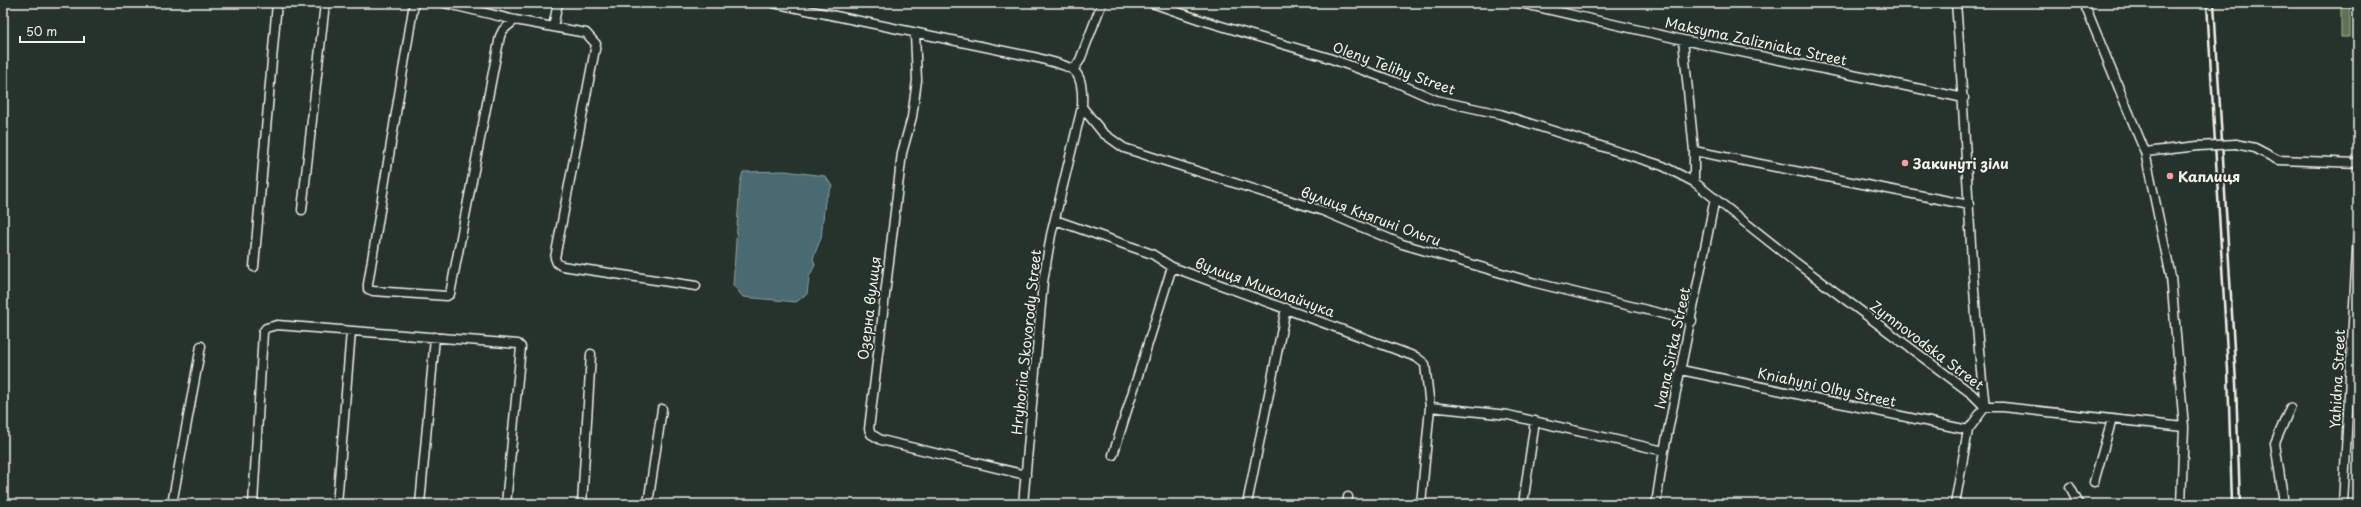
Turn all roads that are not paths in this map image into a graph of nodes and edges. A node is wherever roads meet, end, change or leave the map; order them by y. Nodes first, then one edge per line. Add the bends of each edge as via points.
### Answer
1 (277, 3) edge
2 (326, 3) edge
3 (414, 3) edge
4 (444, 3) edge
5 (558, 3) edge
6 (774, 3) edge
7 (1102, 3) edge
8 (1152, 3) edge
9 (1520, 3) edge
10 (1956, 3) edge
11 (2084, 3) edge
12 (515, 20) junction
13 (554, 27) junction
14 (915, 33) junction
15 (1683, 40) junction
16 (1072, 68) junction
17 (1964, 98) junction
18 (1082, 108) junction
19 (1694, 151) junction
20 (2145, 152) junction
21 (2358, 163) edge
22 (1694, 182) junction
23 (1715, 198) junction
24 (1969, 205) junction
25 (302, 210) dead end
26 (1055, 220) junction
27 (2358, 232) edge
28 (254, 267) dead end
29 (1172, 267) junction
30 (696, 286) dead end
31 (1286, 308) junction
32 (1692, 321) junction
33 (351, 330) junction
34 (435, 337) junction
35 (201, 346) dead end
36 (591, 354) dead end
37 (1681, 370) junction
38 (1430, 407) junction
39 (1984, 408) junction
40 (2290, 408) dead end
41 (662, 409) dead end
42 (2112, 419) junction
43 (1535, 421) junction
44 (2184, 424) junction
45 (1968, 430) junction
46 (1664, 451) junction
47 (1113, 455) dead end
48 (1023, 474) junction
49 (2094, 482) dead end
50 (2070, 487) dead end
51 (172, 504) edge
52 (253, 504) edge
53 (337, 504) edge
54 (420, 504) edge
55 (506, 504) edge
56 (582, 504) edge
57 (648, 504) edge
58 (1023, 504) edge
59 (1247, 504) edge
60 (1421, 504) edge
61 (1523, 504) edge
62 (1656, 504) edge
63 (1955, 504) edge
64 (2079, 504) edge
65 (2181, 504) edge
66 (2284, 504) edge
67 (2343, 504) edge

1 - 28 street
2 - 25 street
3 - 12 street via 368,284 368,289 373,291 447,296 450,294 500,36
4 - 12 street
5 - 13 street
6 - 14 street
7 - 16 street via 1080,60
8 - 22 street, Oleny Telihy Street via 1326,57 1394,81 1436,100 1500,114 1663,166
9 - 15 street, Maksyma Zalizniaka Street
10 - 17 street
11 - 20 street
12 - 13 street
13 - 30 street via 586,33 596,44 555,261 562,266
14 - 16 street via 1038,58
14 - 48 street, Озерна вулиця via 916,80 912,117 902,153 869,429 871,434 881,440
15 - 17 street, Maksyma Zalizniaka Street
15 - 19 street
16 - 18 street, Hryhoriia Skovorody Street via 1079,74 1082,84
17 - 24 street
18 - 26 street, Hryhoriia Skovorody Street
18 - 32 street, вулиця Княгині Ольги via 1104,133 1124,148 1323,211 1402,244 1532,282
19 - 22 street
19 - 24 street
20 - 21 street, bridge via 2236,144 2255,148 2278,160
20 - 44 street via 2171,277
22 - 23 street, Zymnovodska Street
23 - 32 street, Ivana Sirka Street
23 - 39 street, Zymnovodska Street via 1795,262 1972,394
24 - 39 street
26 - 29 street, вулиця Миколайчука via 1152,254
26 - 48 street, Hryhoriia Skovorody Street via 1043,282
27 - 67 street, Yahidna Street
29 - 31 street, вулиця Миколайчука
29 - 47 street
31 - 38 street, вулиця Миколайчука via 1416,357 1425,364
31 - 59 street
32 - 37 street, Ivana Sirka Street
33 - 34 street
33 - 52 street via 277,325 266,328 263,332
33 - 53 street
34 - 54 street
34 - 55 street via 514,342 521,347
35 - 51 street
36 - 56 street
37 - 45 street, Kniahyni Olhy Street
37 - 46 street, Ivana Sirka Street
38 - 43 street via 1508,415
38 - 60 street, вулиця Миколайчука
39 - 42 street, Zymnovodska Street
39 - 45 street
40 - 66 street via 2275,443
41 - 57 street
42 - 44 street, Zymnovodska Street
42 - 49 street
43 - 46 street
43 - 61 street
44 - 65 street
45 - 63 street
46 - 62 street, Ivana Sirka Street
48 - 58 street, Hryhoriia Skovorody Street
50 - 64 street

